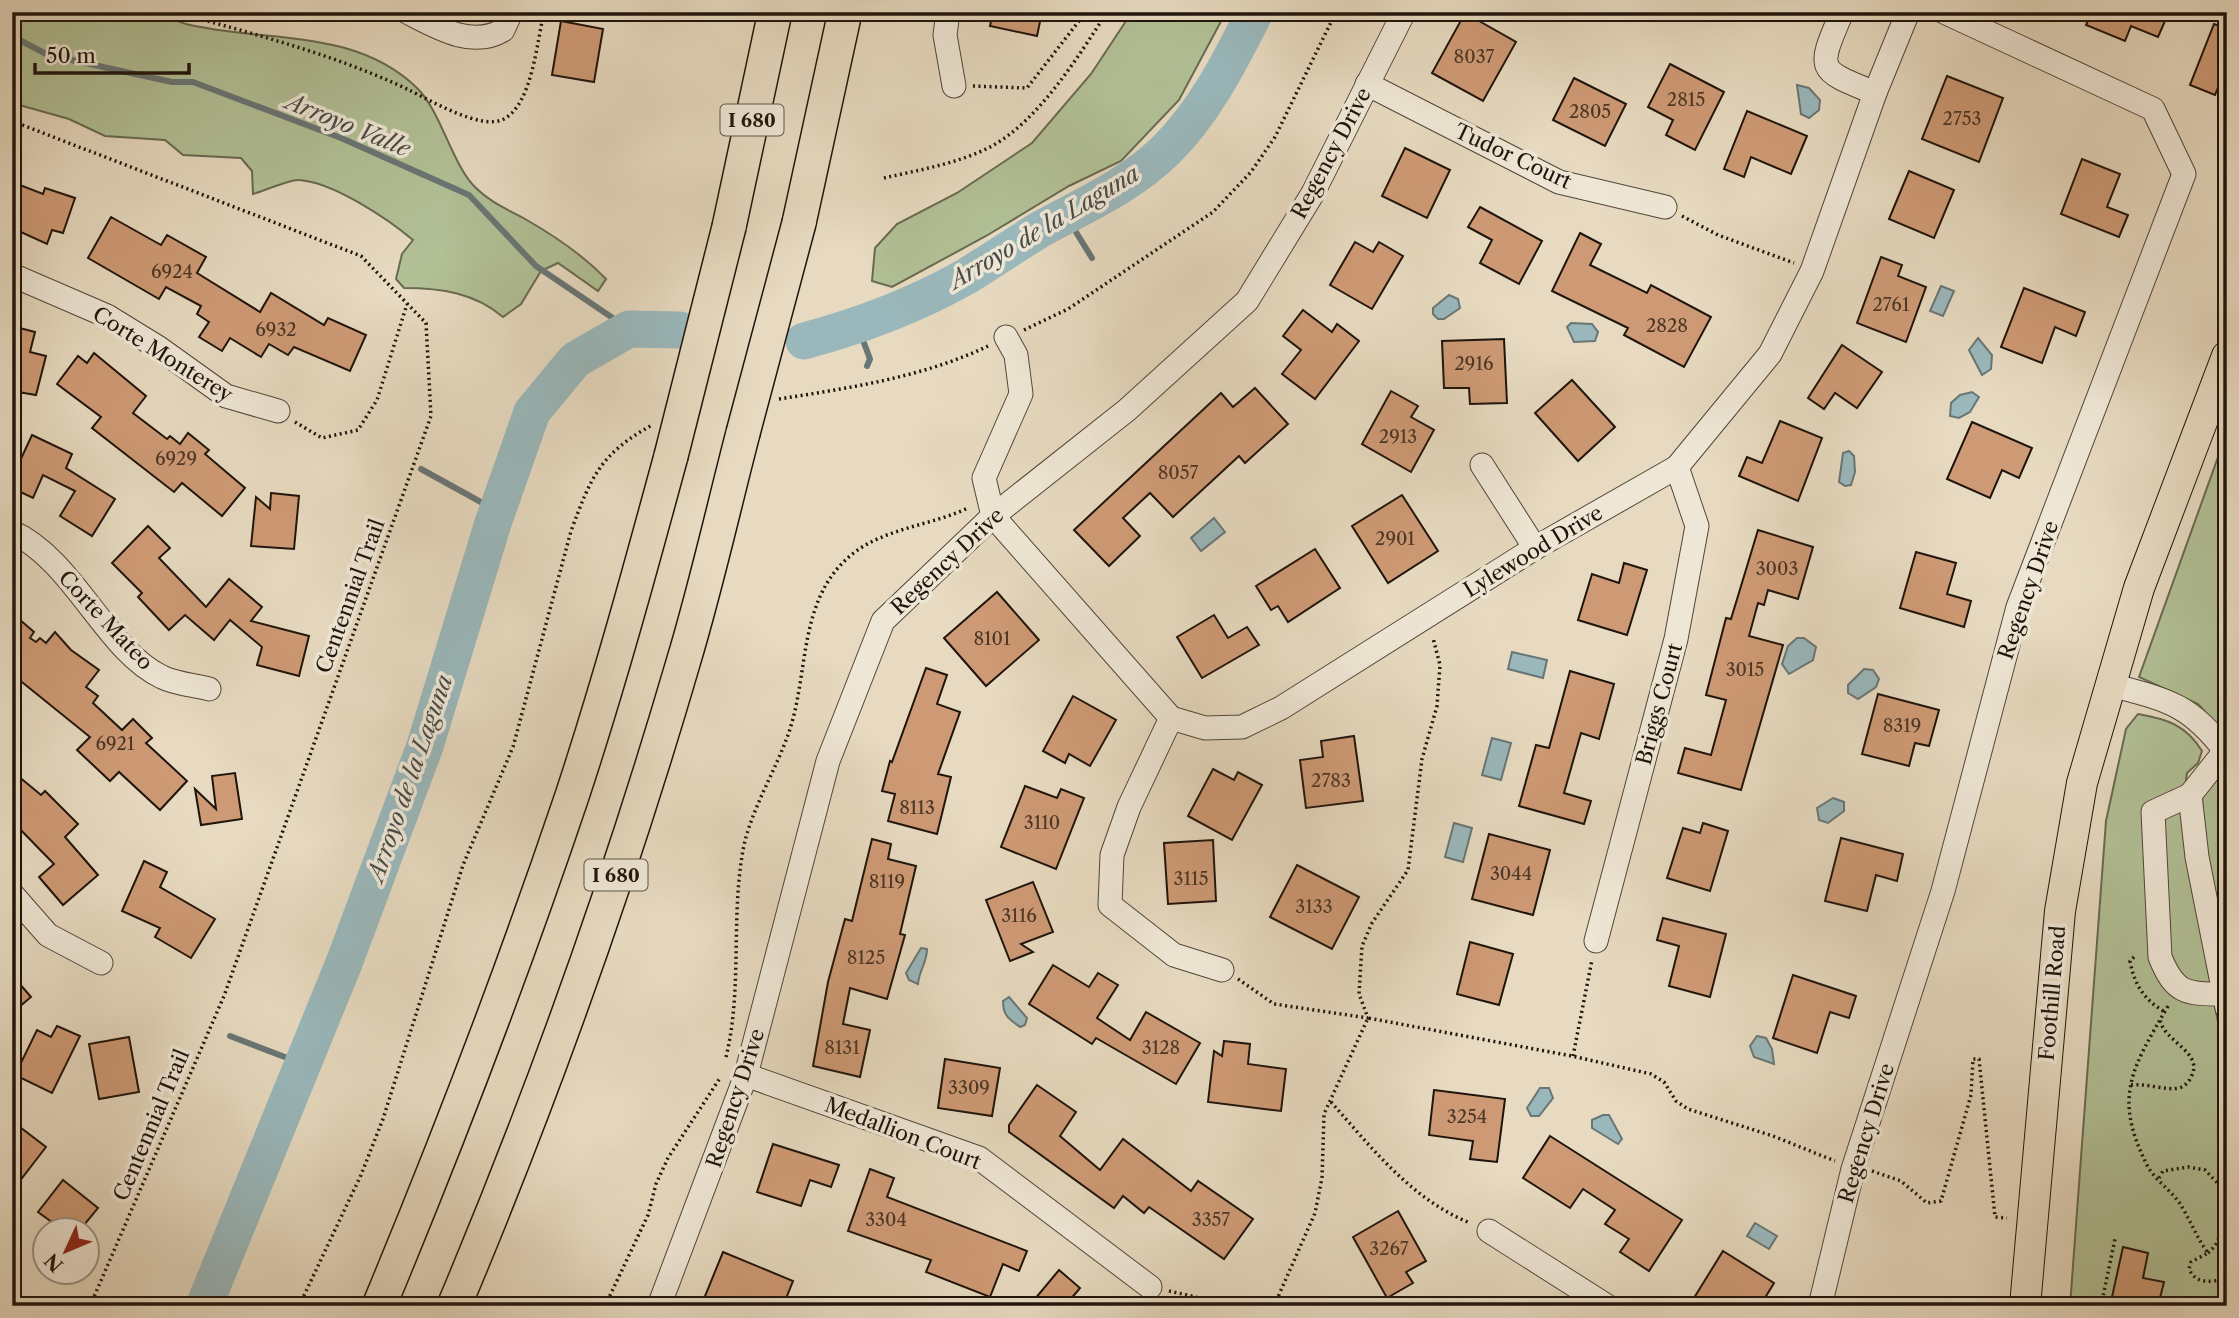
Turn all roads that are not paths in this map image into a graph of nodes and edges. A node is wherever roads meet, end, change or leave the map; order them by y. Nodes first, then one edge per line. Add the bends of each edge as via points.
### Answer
1 (407, 12) edge
2 (512, 12) edge
3 (775, 12) edge
4 (845, 12) edge
5 (948, 12) edge
6 (1404, 12) edge
7 (1842, 12) edge
8 (1908, 12) edge
9 (1944, 12) edge
10 (1367, 84) junction
11 (954, 86) road end
12 (1875, 93) junction
13 (1665, 207) road end
14 (12, 275) edge
15 (1006, 337) road end
16 (2227, 356) edge
17 (278, 411) road end
18 (1482, 464) dead end
19 (1677, 467) junction
20 (993, 516) junction
21 (12, 532) edge
22 (1535, 548) junction
23 (2111, 685) junction
24 (209, 689) dead end
25 (1171, 718) junction
26 (2226, 752) edge
27 (2190, 795) junction
28 (12, 894) edge
29 (1596, 941) road end
30 (101, 963) dead end
31 (1222, 970) road end
32 (2225, 1001) edge
33 (746, 1075) junction
34 (1489, 1231) road end
35 (1150, 1287) road end
36 (379, 1306) edge
37 (454, 1306) edge
38 (659, 1306) edge
39 (1607, 1306) edge
40 (1820, 1306) edge
41 (2025, 1306) edge
42 (2044, 1306) edge

1 - 2 street via 437,27 479,39 503,30
3 - 36 highway, I 680, bridge via 729,227 620,641 567,808 468,1084
4 - 37 highway, I 680, bridge via 799,223 684,662 635,818 533,1109
5 - 11 street via 945,35
6 - 10 street, Regency Drive
7 - 12 street via 1824,55 1827,68
8 - 12 street, Lylewood Drive
9 - 40 street, Regency Drive via 2153,109 2184,174 2018,607 1943,891 1853,1169
10 - 13 street, Tudor Court via 1559,182
10 - 20 street, Regency Drive via 1313,193 1247,301 1127,410
12 - 19 street, Lylewood Drive via 1812,271 1770,354
14 - 17 street, Corte Monterey via 107,316 226,396
15 - 20 street via 1016,355 1021,394 984,478
16 - 23 main road, Foothill Road via 2139,588
18 - 22 street
19 - 22 street, Lylewood Drive
19 - 29 street, Briggs Court via 1697,527 1676,639
20 - 25 street
20 - 33 street, Regency Drive via 883,621 828,761
21 - 24 street, Corte Mateo via 33,543 139,662 162,678
22 - 25 street, Lylewood Drive via 1315,689 1242,727 1205,728
23 - 26 street via 2177,705 2200,720
23 - 41 main road, Foothill Road via 2082,783 2060,911
23 - 42 main road, Foothill Road via 2100,788 2078,913
25 - 31 street via 1112,855 1110,905 1174,955
26 - 27 street
27 - 32 street
27 - 32 street via 2153,812 2160,957 2178,988
28 - 30 street via 48,935
33 - 35 street, Medallion Court via 979,1158
33 - 38 street, Regency Drive
34 - 39 street

